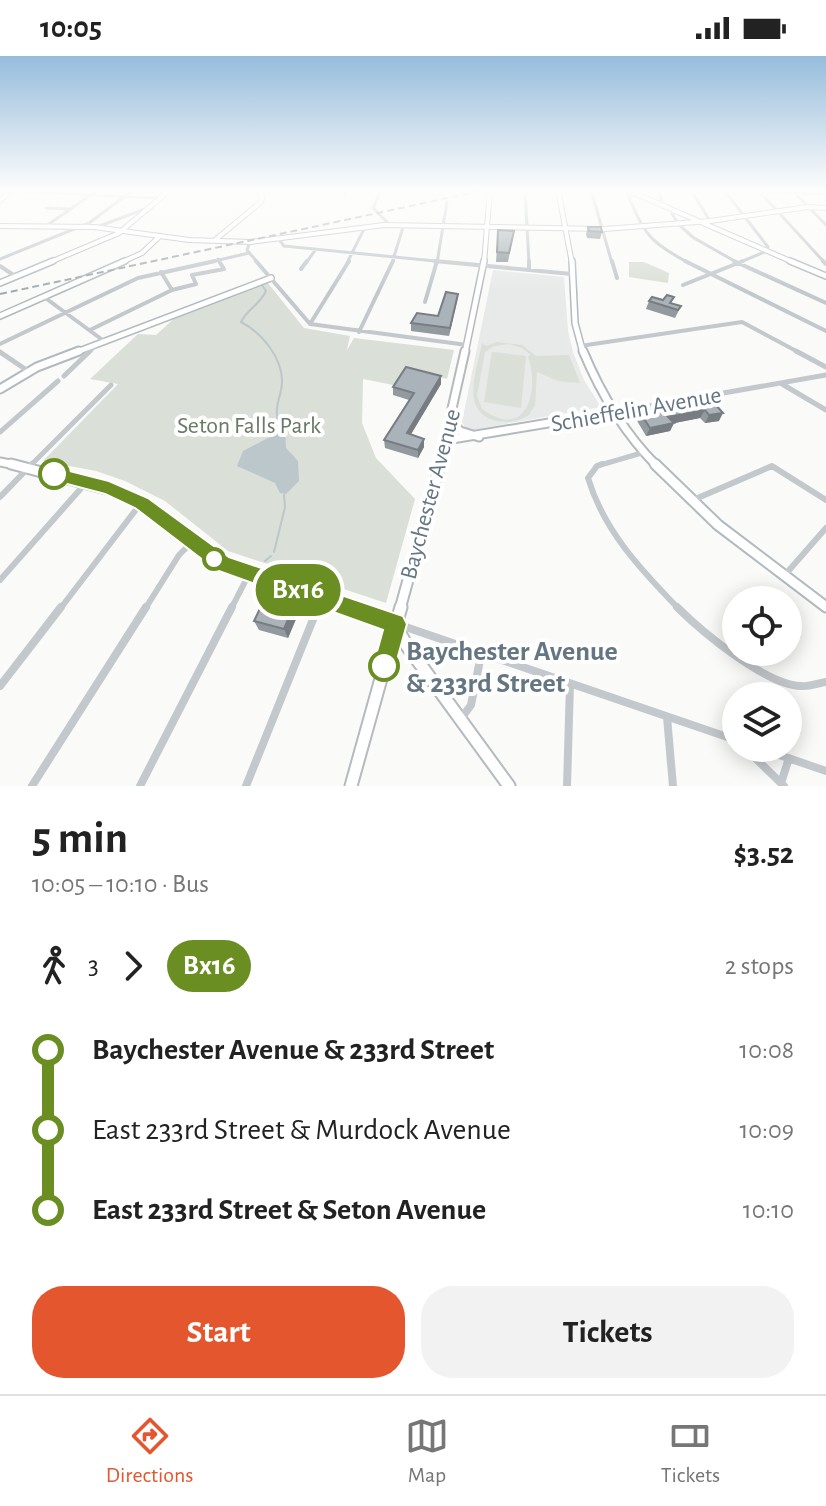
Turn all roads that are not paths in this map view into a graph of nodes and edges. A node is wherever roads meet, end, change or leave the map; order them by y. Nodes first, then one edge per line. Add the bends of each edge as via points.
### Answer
1 (49, 224) edge
2 (85, 224) edge
3 (104, 224) edge
4 (130, 224) edge
5 (234, 224) edge
6 (389, 224) edge
7 (404, 224) edge
8 (407, 224) edge
9 (565, 224) edge
10 (602, 224) edge
11 (640, 224) edge
12 (676, 224) joint
13 (707, 224) edge
14 (750, 224) edge
15 (788, 224) edge
16 (444, 225) junction
17 (0, 226) edge
18 (46, 226) junction
19 (485, 226) junction
20 (81, 227) junction
21 (96, 227) junction
22 (365, 227) junction
23 (528, 227) junction
24 (641, 227) junction
25 (566, 228) junction
26 (604, 229) junction
27 (123, 230) junction
28 (160, 236) junction
29 (278, 238) junction
30 (215, 240) junction
31 (262, 240) junction
32 (250, 242) junction
33 (316, 249) junction
34 (767, 251) junction
35 (354, 252) junction
36 (249, 253) junction
37 (818, 256) junction
38 (826, 256) edge
39 (395, 257) junction
40 (0, 259) edge
41 (218, 259) junction
42 (437, 261) junction
43 (739, 262) junction
44 (826, 264) edge
45 (0, 266) edge
46 (484, 266) junction
47 (301, 269) dead end
48 (529, 270) junction
49 (161, 272) junction
50 (711, 273) junction
51 (572, 274) junction
52 (15, 276) junction
53 (826, 276) edge
54 (271, 278) junction
55 (617, 278) dead end
56 (0, 283) edge
57 (683, 285) dead end
58 (172, 290) junction
59 (44, 297) junction
60 (425, 302) dead end
61 (826, 303) edge
62 (66, 312) junction
63 (0, 316) edge
64 (310, 324) junction
65 (90, 330) junction
66 (826, 331) edge
67 (359, 332) junction
68 (104, 341) junction
69 (0, 344) edge
70 (96, 344) junction
71 (467, 345) junction
72 (580, 346) junction
73 (0, 352) edge
74 (826, 367) edge
75 (28, 371) junction
76 (826, 375) edge
77 (782, 383) junction
78 (111, 385) dead end
79 (0, 389) edge
80 (826, 410) edge
81 (615, 412) junction
82 (450, 420) junction
83 (0, 432) edge
84 (479, 437) junction
85 (446, 440) junction
86 (645, 452) junction
87 (0, 462) edge
88 (29, 469) junction
89 (87, 481) junction
90 (0, 497) edge
91 (693, 500) junction
92 (826, 500) edge
93 (142, 503) junction
94 (826, 528) edge
95 (192, 542) junction
96 (249, 574) junction
97 (783, 576) junction
98 (0, 580) edge
99 (321, 598) junction
100 (826, 607) edge
101 (396, 624) junction
102 (481, 655) junction
103 (826, 682) edge
104 (570, 684) junction
105 (0, 686) edge
106 (667, 717) junction
107 (460, 720) junction
108 (722, 735) edge
109 (759, 762) edge
110 (788, 762) edge
111 (800, 762) edge
112 (826, 771) edge
113 (782, 784) edge
114 (32, 786) edge
115 (140, 786) edge
116 (246, 786) edge
117 (351, 786) edge
118 (509, 786) edge
119 (567, 786) edge
120 (673, 786) edge

1 - 18 street
2 - 20 street
3 - 21 street
4 - 27 main road
5 - 30 main road
6 - 22 main road
7 - 39 street
8 - 16 main road
9 - 25 main road
10 - 26 street
11 - 24 street
12 - 24 main road
12 - 43 street via 696,242
13 - 34 main road
14 - 34 street
15 - 37 street
16 - 19 main road
16 - 42 street
17 - 18 main road
18 - 20 main road
19 - 23 main road
19 - 46 main road, Baychester Avenue
20 - 21 main road
20 - 40 street
21 - 27 main road
22 - 29 main road
22 - 35 street
23 - 25 main road
23 - 48 street
24 - 26 main road
24 - 50 street via 662,249
25 - 26 main road
25 - 51 main road
26 - 55 street
27 - 28 main road
27 - 52 main road
28 - 30 main road
28 - 59 main road via 142,253
29 - 31 main road
29 - 33 street via 284,246
30 - 31 main road
30 - 32 main road
31 - 32 main road
32 - 36 street
33 - 35 street
33 - 47 street
34 - 43 street
34 - 53 main road
35 - 39 street
35 - 64 street
36 - 41 street
36 - 54 street
37 - 38 street
37 - 44 street
39 - 42 street
39 - 67 street
41 - 49 street
41 - 58 street via 224,269 192,275 196,284
42 - 46 street
42 - 60 street
43 - 50 street
43 - 61 street
45 - 52 street
46 - 48 street
46 - 71 main road, Baychester Avenue
48 - 51 street
49 - 58 street
49 - 62 street
50 - 57 street
50 - 66 street
51 - 72 main road
52 - 56 main road
54 - 64 street
54 - 68 main road
58 - 65 street
59 - 62 street
59 - 63 main road
62 - 65 street
62 - 69 street
64 - 67 street
65 - 68 street
67 - 71 street
68 - 70 main road
70 - 75 main road
70 - 83 street
71 - 82 main road, Baychester Avenue
72 - 74 street via 742,322
72 - 81 main road
73 - 75 street
75 - 79 main road
76 - 77 street, Schieffelin Avenue
77 - 80 street
77 - 81 street, Schieffelin Avenue
78 - 88 street
81 - 84 main road, Schieffelin Avenue
81 - 86 main road
82 - 84 main road via 460,431
82 - 85 main road, Baychester Avenue
84 - 85 main road, Schieffelin Avenue
85 - 101 main road, Baychester Avenue
86 - 91 main road
86 - 103 street via 597,466 588,478 593,502 617,543 664,597 728,649 791,684 811,688
87 - 88 main road
88 - 89 main road
88 - 90 street
89 - 93 main road
89 - 98 street
91 - 92 street via 772,466
91 - 97 main road
93 - 95 main road
93 - 105 street
94 - 97 street
95 - 96 main road via 217,561
95 - 114 street
96 - 99 main road
96 - 115 street
97 - 100 main road
99 - 101 main road
99 - 116 street
101 - 102 street
101 - 107 main road
101 - 117 main road, Baychester Avenue
102 - 104 street
102 - 107 street via 470,709
104 - 106 street
104 - 119 street
106 - 108 street
106 - 120 street
107 - 118 main road
109 - 113 street
110 - 113 street
111 - 112 street

